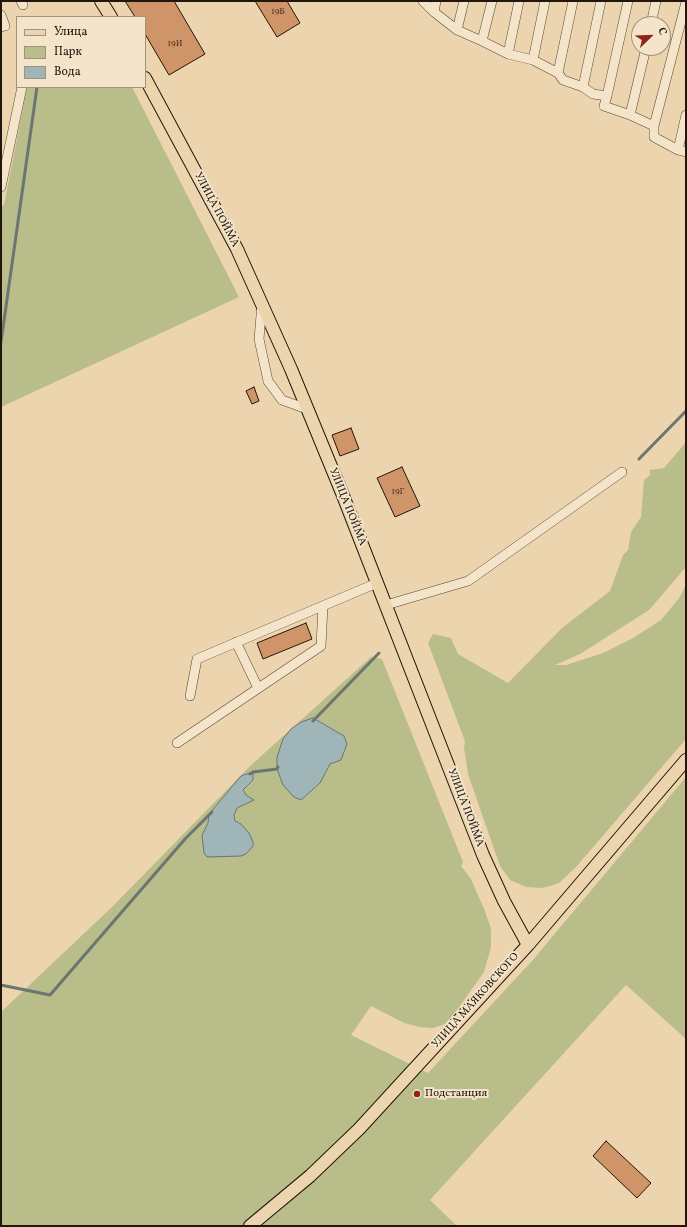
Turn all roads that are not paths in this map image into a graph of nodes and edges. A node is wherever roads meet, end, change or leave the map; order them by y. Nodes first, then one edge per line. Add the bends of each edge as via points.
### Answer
1 (102, 1) edge
2 (423, 1) edge
3 (436, 1) edge
4 (464, 1) edge
5 (492, 1) edge
6 (519, 1) edge
7 (545, 1) edge
8 (573, 1) edge
9 (601, 1) edge
10 (628, 1) edge
11 (656, 1) edge
12 (686, 2) edge
13 (434, 12) junction
14 (1, 15) edge
15 (110, 16) edge
16 (653, 16) edge
17 (1, 28) edge
18 (457, 30) junction
19 (482, 41) junction
20 (508, 54) junction
21 (644, 56) edge
22 (533, 60) junction
23 (558, 73) junction
24 (146, 80) edge
25 (583, 87) junction
26 (22, 88) edge
27 (607, 96) junction
28 (630, 115) junction
29 (686, 116) edge
30 (654, 126) junction
31 (682, 151) edge
32 (1, 187) edge
33 (262, 304) junction
34 (307, 409) junction
35 (622, 472) dead end
36 (377, 583) junction
37 (386, 605) junction
38 (323, 606) junction
39 (236, 642) junction
40 (258, 688) junction
41 (190, 696) dead end
42 (177, 743) dead end
43 (686, 760) edge
44 (528, 945) junction
45 (250, 1226) edge

1 - 15 main road
2 - 13 lane
3 - 13 lane
4 - 18 lane
5 - 19 lane
6 - 20 lane
7 - 22 lane
8 - 23 lane
9 - 25 lane
10 - 27 lane
11 - 16 lane
12 - 30 lane
13 - 18 lane
14 - 17 lane via 5,26
18 - 19 lane
19 - 20 lane
20 - 22 lane
21 - 28 lane
22 - 23 lane
23 - 25 lane via 563,80
24 - 33 main road, УЛИЦА ПОЙМА via 237,249
25 - 27 lane via 593,94
26 - 32 lane
27 - 28 lane via 604,106
28 - 30 lane
29 - 31 lane
30 - 31 lane via 654,137
33 - 34 main road, УЛИЦА ПОЙМА
33 - 34 lane via 259,339 268,381 282,400
34 - 36 main road, УЛИЦА ПОЙМА
35 - 37 lane via 468,581
36 - 37 main road, УЛИЦА ПОЙМА
36 - 38 lane
37 - 44 main road, УЛИЦА ПОЙМА via 483,855
38 - 39 lane
38 - 40 lane via 321,646
39 - 40 lane
39 - 41 lane via 197,659
40 - 42 lane
43 - 44 main road, УЛИЦА МАЯКОВСКОГО
44 - 45 main road, УЛИЦА МАЯКОВСКОГО via 359,1129 310,1176

